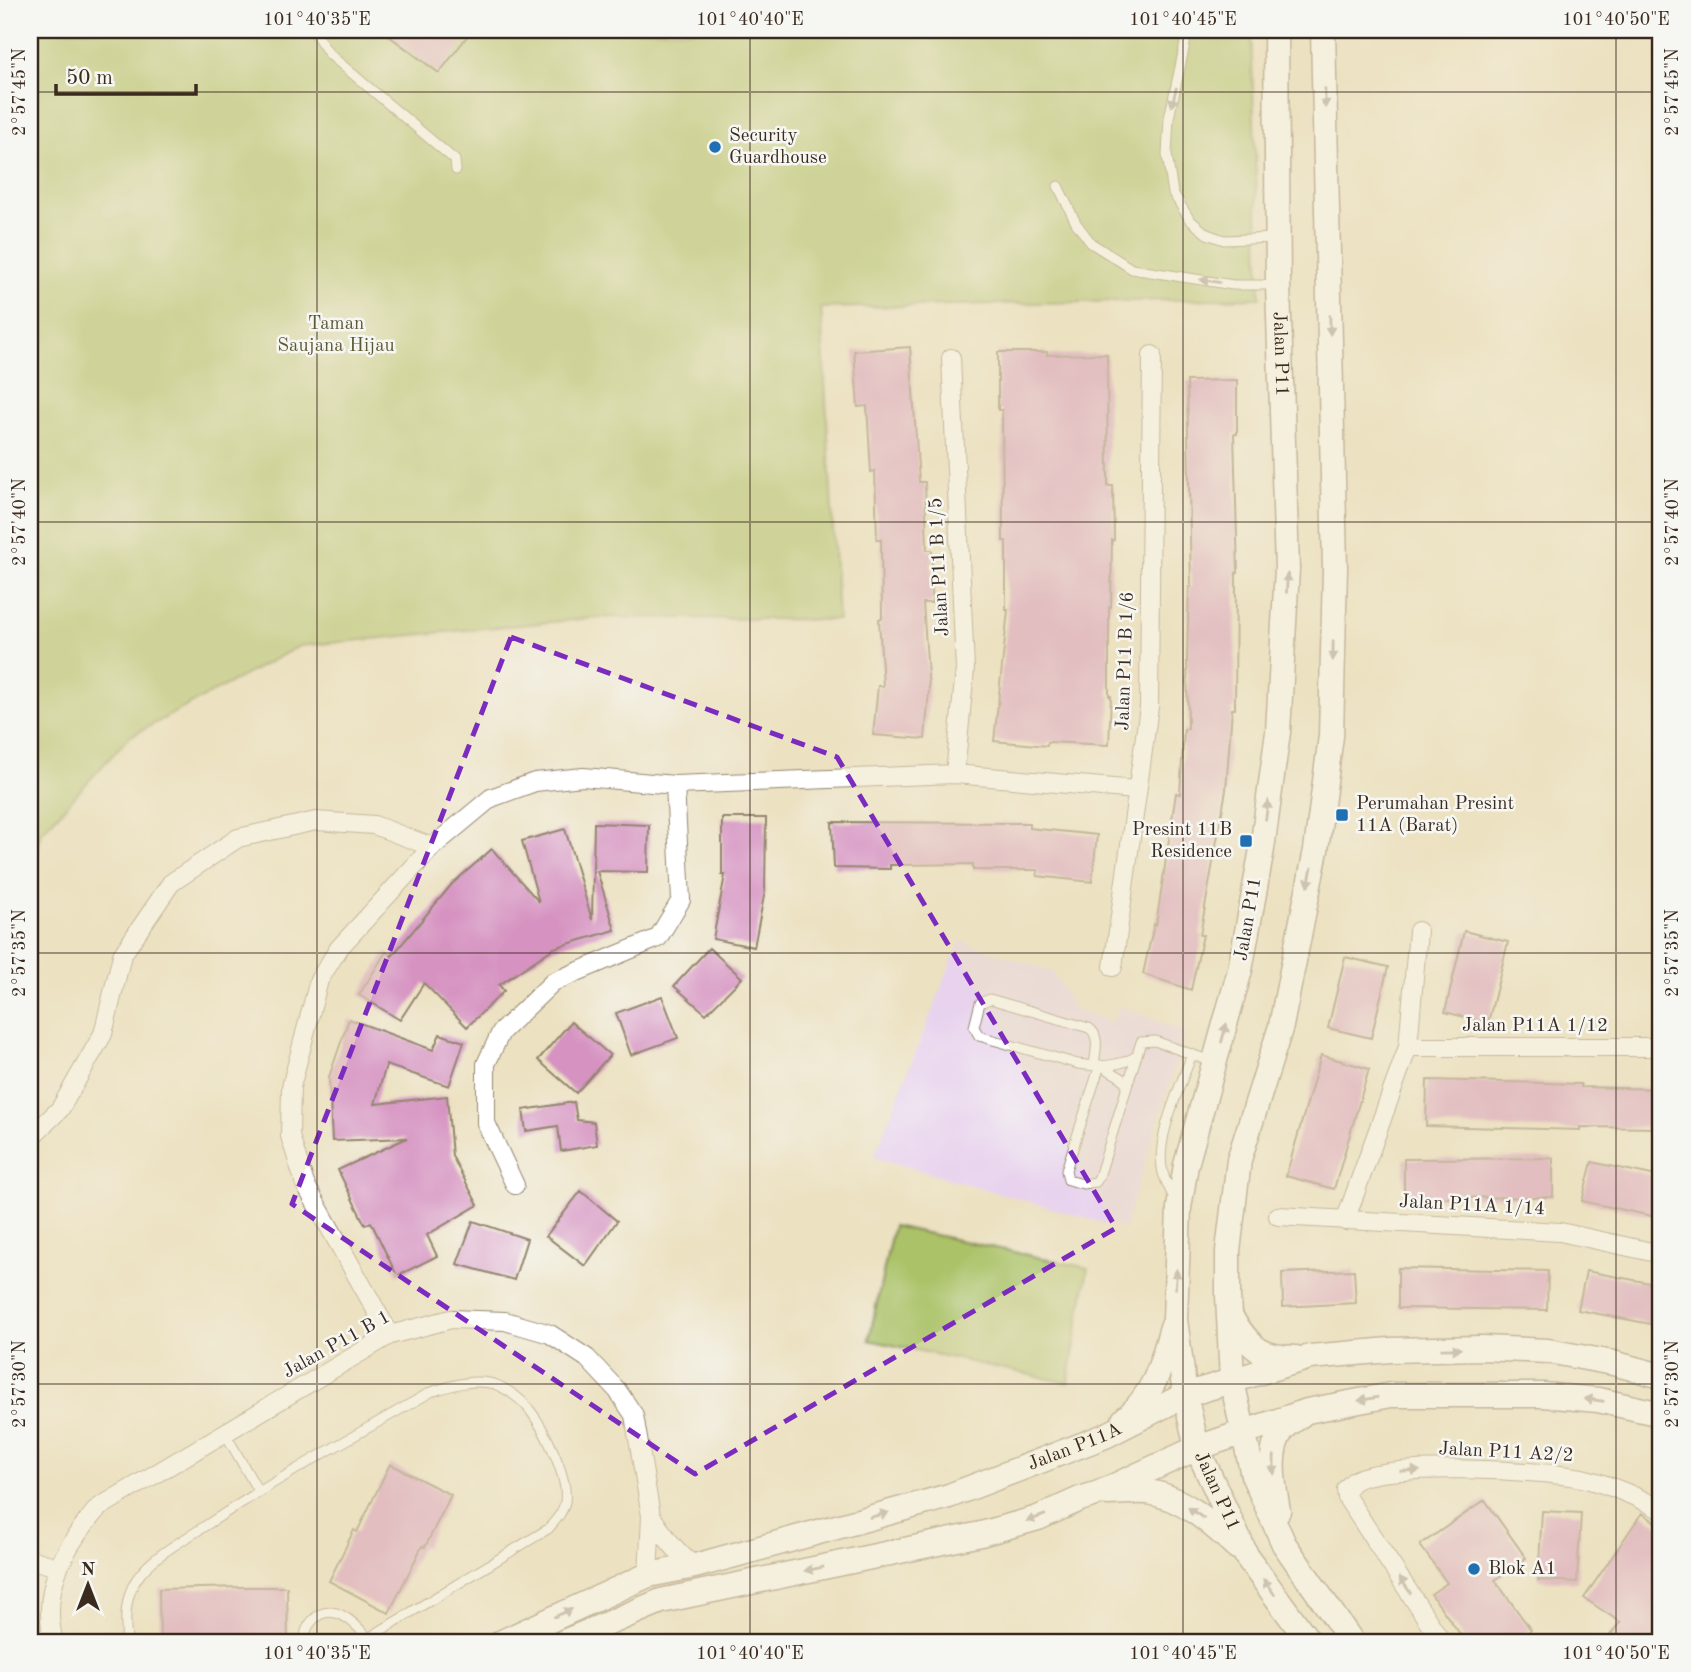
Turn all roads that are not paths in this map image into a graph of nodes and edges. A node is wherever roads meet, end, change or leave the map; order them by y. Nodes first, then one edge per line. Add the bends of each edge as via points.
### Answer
1 (313, 30) edge
2 (1188, 30) edge
3 (1276, 30) edge
4 (1323, 30) edge
5 (456, 170) dead end
6 (1058, 186) dead end
7 (1278, 238) junction
8 (1278, 285) junction
9 (1152, 355) dead end
10 (951, 358) dead end
11 (954, 774) junction
12 (675, 785) junction
13 (1136, 790) junction
14 (432, 847) junction
15 (1418, 931) dead end
16 (1113, 967) dead end
17 (1408, 1047) junction
18 (1661, 1047) edge
19 (1135, 1057) junction
20 (1204, 1058) junction
21 (1097, 1066) junction
22 (1127, 1085) junction
23 (30, 1138) edge
24 (515, 1185) dead end
25 (1278, 1216) dead end
26 (1346, 1221) junction
27 (1661, 1254) edge
28 (1230, 1318) junction
29 (1175, 1319) junction
30 (390, 1335) junction
31 (1310, 1357) junction
32 (1661, 1376) edge
33 (1232, 1381) junction
34 (1185, 1395) junction
35 (1307, 1410) junction
36 (1661, 1414) edge
37 (1243, 1431) junction
38 (225, 1433) junction
39 (1105, 1436) junction
40 (1197, 1448) junction
41 (258, 1491) junction
42 (1099, 1493) junction
43 (1661, 1510) edge
44 (651, 1516) junction
45 (1284, 1544) junction
46 (1247, 1558) junction
47 (30, 1559) edge
48 (695, 1566) junction
49 (57, 1567) junction
50 (648, 1576) junction
51 (53, 1636) edge
52 (365, 1640) edge
53 (30, 1641) edge
54 (127, 1642) edge
55 (305, 1642) edge
56 (502, 1642) edge
57 (564, 1642) edge
58 (1309, 1642) edge
59 (1352, 1642) edge
60 (1443, 1642) edge

1 - 5 lane via 330,54 455,160
2 -> 7 lane via 1169,118 1167,155 1173,193 1190,220 1207,234 1224,240
3 - 7 main road, Jalan P11
4 -> 28 main road, Jalan P11 via 1335,568 1331,736 1315,850 1281,1026 1239,1160 1228,1251
8 -> 6 lane via 1233,285 1132,269 1091,243
7 - 8 main road, Jalan P11
20 -> 8 main road, Jalan P11 via 1240,971 1278,732 1287,569
9 - 13 street, Jalan P11 B 1/6 via 1149,707
10 - 11 street, Jalan P11 B 1/5 via 965,669
11 - 12 street
11 - 13 street
12 - 14 street via 583,777 535,782 491,798
12 - 24 street via 681,900 658,938 553,982 501,1032 486,1065 486,1123
13 - 16 street, Jalan P11 B 1/6
14 - 23 street via 374,825 316,821 238,838 171,883 122,955 103,1034 60,1109
14 - 30 street via 339,948 320,980 291,1087 290,1136 305,1184
15 - 17 street
17 - 18 street, Jalan P11A 1/12
17 - 26 street
19 - 20 lane via 1146,1040
19 - 21 lane via 1117,1065
19 - 22 lane
29 -> 20 main road, Jalan P11 via 1179,1208
21 - 21 lane via 1078,1065 979,1036 974,1027 980,1003 990,999 1089,1028 1096,1037
21 - 22 lane
21 - 22 lane via 1066,1170 1068,1180 1096,1182
25 - 26 street, Jalan P11A 1/14
26 - 27 street, Jalan P11A 1/14 via 1560,1232
28 - 31 main road via 1248,1344 1264,1355
28 - 33 main road, Jalan P11
29 - 34 main road, Jalan P11
29 - 39 main road via 1158,1378 1140,1406
30 - 38 street, Jalan P11 B 1
30 - 44 street, Jalan P11 B 1 via 451,1319 505,1321 550,1334 587,1358 634,1415
31 -> 32 main road, Jalan P11A via 1390,1350 1548,1351
31 - 33 main road, Jalan P11A
33 - 34 main road, Jalan P11A
33 - 37 main road, Jalan P11
34 - 39 main road, Jalan P11A
34 - 40 main road, Jalan P11
36 -> 35 main road via 1598,1400 1530,1395 1391,1395
35 - 37 main road
35 -> 45 main road via 1283,1429 1274,1449 1273,1481
37 - 40 main road
37 - 45 main road, Jalan P11 via 1253,1475
38 - 41 lane
38 - 49 street, Jalan P11 B 1 via 98,1508 74,1535
48 -> 39 main road, Jalan P11A via 949,1496
40 - 42 main road
40 - 46 main road, Jalan P11
41 - 52 lane via 431,1392 462,1383 492,1384 528,1408 565,1482 565,1503 559,1517 548,1529
41 - 54 lane via 150,1563 128,1600
46 -> 42 main road via 1184,1505 1149,1492
42 -> 57 main road via 1038,1518 981,1534 662,1601
60 -> 43 street, Jalan P11 A2/2 via 1347,1498 1346,1489 1354,1481 1399,1471 1490,1470 1582,1478
44 - 48 street, Jalan P11 B 1 via 670,1543
44 - 50 street, Jalan P11 B 1
45 - 59 main road, Jalan P11
58 -> 46 main road, Jalan P11
47 - 49 street
48 - 50 main road, Jalan P11A
49 - 51 street, Jalan P11 B 1
56 -> 50 main road, Jalan P11A
51 - 53 lane
52 - 55 lane via 353,1620 335,1612 322,1613 311,1622

